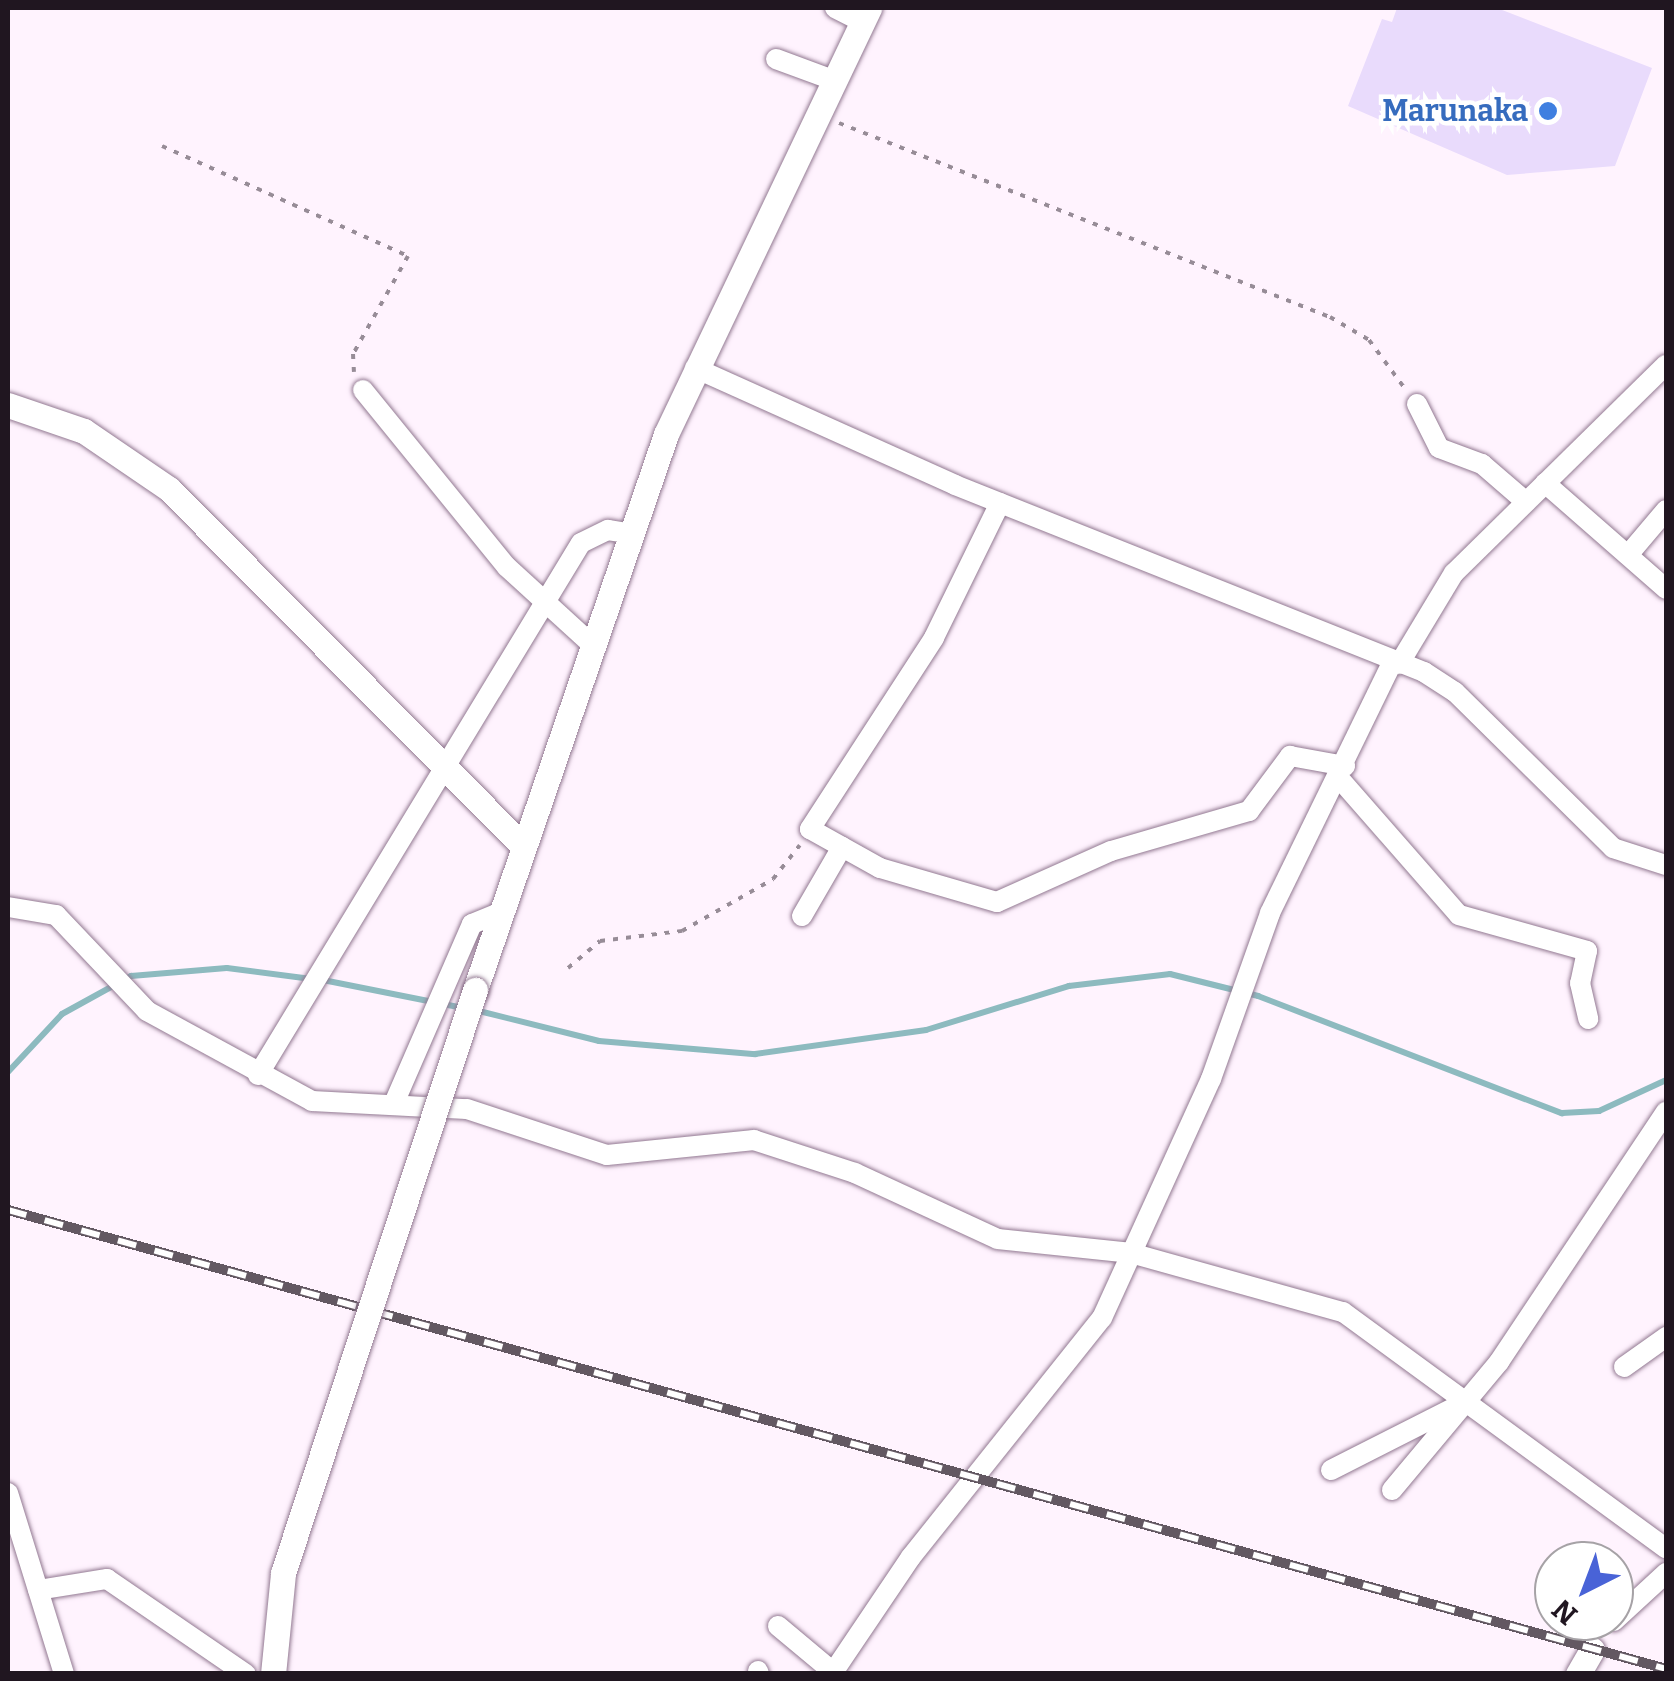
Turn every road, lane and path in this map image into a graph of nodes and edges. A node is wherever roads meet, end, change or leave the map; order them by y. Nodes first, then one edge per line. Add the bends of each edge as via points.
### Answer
1 (835, 8) edge
2 (866, 15) edge
3 (776, 58) dead end
4 (833, 80) junction
5 (816, 115) junction
6 (162, 146) dead end
7 (1666, 365) edge
8 (695, 368) junction
9 (363, 390) joint
10 (1416, 404) joint
11 (8, 406) edge
12 (1545, 483) junction
13 (1526, 502) junction
14 (1000, 503) junction
15 (1666, 510) edge
16 (628, 533) junction
17 (1628, 555) junction
18 (1666, 588) edge
19 (545, 602) junction
20 (589, 642) junction
21 (1396, 662) junction
22 (446, 769) junction
23 (1342, 772) junction
24 (810, 829) junction
25 (523, 846) junction
26 (842, 847) junction
27 (1666, 865) edge
28 (8, 906) edge
29 (501, 912) junction
30 (802, 916) dead end
31 (568, 968) dead end
32 (1588, 1019) dead end
33 (258, 1075) junction
34 (394, 1101) junction
35 (1666, 1112) edge
36 (1131, 1253) junction
37 (1666, 1337) edge
38 (1624, 1367) dead end
39 (1466, 1402) junction
40 (1330, 1470) dead end
41 (1392, 1490) dead end
42 (8, 1493) edge
43 (1666, 1548) edge
44 (1666, 1573) edge
45 (38, 1590) junction
46 (1634, 1603) edge
47 (778, 1626) dead end
48 (1599, 1641) edge
49 (1592, 1650) joint
50 (832, 1673) edge
51 (64, 1674) edge
52 (246, 1674) edge
53 (273, 1674) edge
54 (1578, 1674) edge

1 - 2 street
2 - 4 street
3 - 4 street
4 - 5 street
5 - 8 street
5 - 10 path via 1037,194 1330,317 1369,340
6 - 9 path via 408,256 354,354
7 - 12 street
8 - 14 street
8 - 16 street
9 - 19 street
10 - 13 street via 1440,448 1482,464
11 - 22 street via 98,438 169,489
12 - 13 street
12 - 17 street
13 - 21 street via 1454,574
14 - 21 street
14 - 24 street via 934,638
15 - 17 street
16 - 19 street via 608,530 581,543
16 - 20 street
17 - 18 street
19 - 20 street
19 - 22 street
20 - 25 street
21 - 23 street
21 - 27 street via 1456,692 1613,848
22 - 25 street
22 - 33 street
23 - 26 street via 1290,756 1248,812 1111,850 997,902 931,887
23 - 32 street via 1459,915 1588,952 1580,983
23 - 36 street via 1270,914 1211,1079
24 - 26 street
24 - 31 path via 757,890 682,931 600,941
25 - 29 street
26 - 30 street
28 - 33 street via 56,916 115,984
29 - 34 street via 472,924
29 - 53 street, bridge via 284,1573
33 - 34 street via 312,1101
34 - 36 street via 490,1114 607,1154 754,1140 855,1173 998,1239
35 - 39 street
36 - 39 street via 1342,1312
36 - 50 street via 1085,1347 922,1544
37 - 38 street
39 - 40 street
39 - 41 street
39 - 43 street
42 - 45 street
44 - 46 street
45 - 51 street
45 - 52 street via 107,1579
47 - 50 street
48 - 49 street
49 - 54 street

